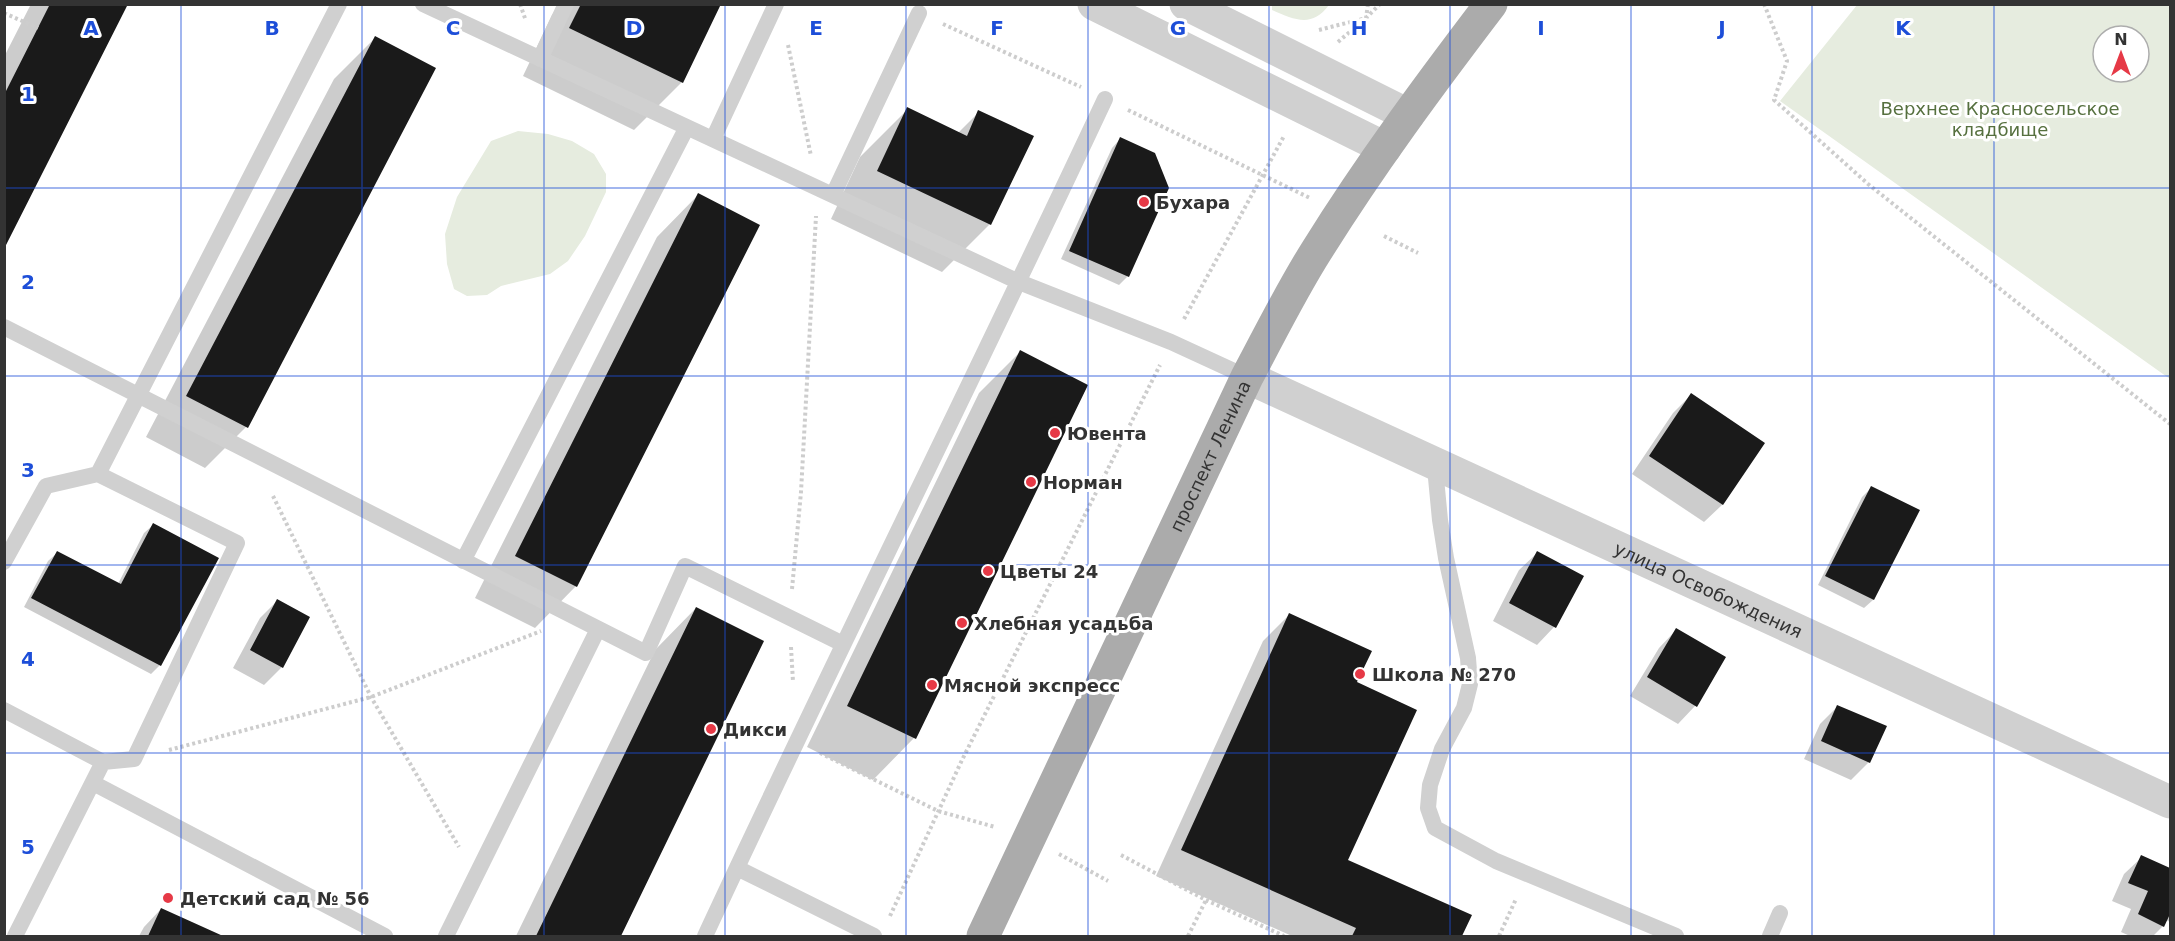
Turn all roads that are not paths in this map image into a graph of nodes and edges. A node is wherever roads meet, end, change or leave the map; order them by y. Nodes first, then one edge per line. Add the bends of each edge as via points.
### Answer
1 (339, 4) edge
2 (423, 4) edge
3 (566, 4) edge
4 (776, 4) edge
5 (1094, 4) edge
6 (1186, 4) edge
7 (1491, 4) edge
8 (919, 13) dead end
9 (540, 59) junction
10 (1105, 99) dead end
11 (1408, 115) junction
12 (687, 127) junction
13 (713, 140) junction
14 (1385, 148) junction
15 (833, 195) junction
16 (1019, 282) junction
17 (4, 327) edge
18 (1247, 377) junction
19 (138, 396) junction
20 (1441, 466) junction
21 (99, 474) junction
22 (463, 561) junction
23 (4, 562) edge
24 (598, 629) junction
25 (843, 644) junction
26 (4, 710) edge
27 (103, 762) junction
28 (93, 783) junction
29 (2170, 802) edge
30 (737, 868) junction
31 (1780, 913) dead end
32 (880, 931) edge
33 (15, 936) edge
34 (385, 936) edge
35 (446, 936) edge
36 (705, 936) edge
37 (983, 936) edge
38 (1676, 936) edge
39 (1770, 936) edge

1 - 19 lane
2 - 9 lane
3 - 9 lane
4 - 13 lane
5 - 14 street
6 - 11 street
7 - 11 main road, проспект Ленина
8 - 15 lane
9 - 12 lane
10 - 16 lane
11 - 14 main road, проспект Ленина
12 - 13 lane
12 - 22 lane
13 - 15 lane
14 - 18 main road, проспект Ленина via 1316,251
15 - 16 lane
16 - 18 lane via 1171,342
16 - 25 lane
17 - 19 lane
18 - 20 street, улица Освобождения
18 - 37 main road, проспект Ленина
19 - 21 lane
19 - 22 lane
20 - 29 street, улица Освобождения
20 - 38 lane via 1436,478 1440,520 1470,684 1464,708 1442,749 1430,785 1428,808 1435,828 1496,861
21 - 23 lane via 46,486
21 - 27 lane via 237,543 135,759
22 - 24 lane
24 - 25 lane via 646,652 685,566
24 - 35 lane
25 - 30 lane
26 - 27 lane
27 - 28 lane
28 - 33 lane
28 - 34 lane
30 - 32 lane
30 - 36 lane
31 - 39 lane

